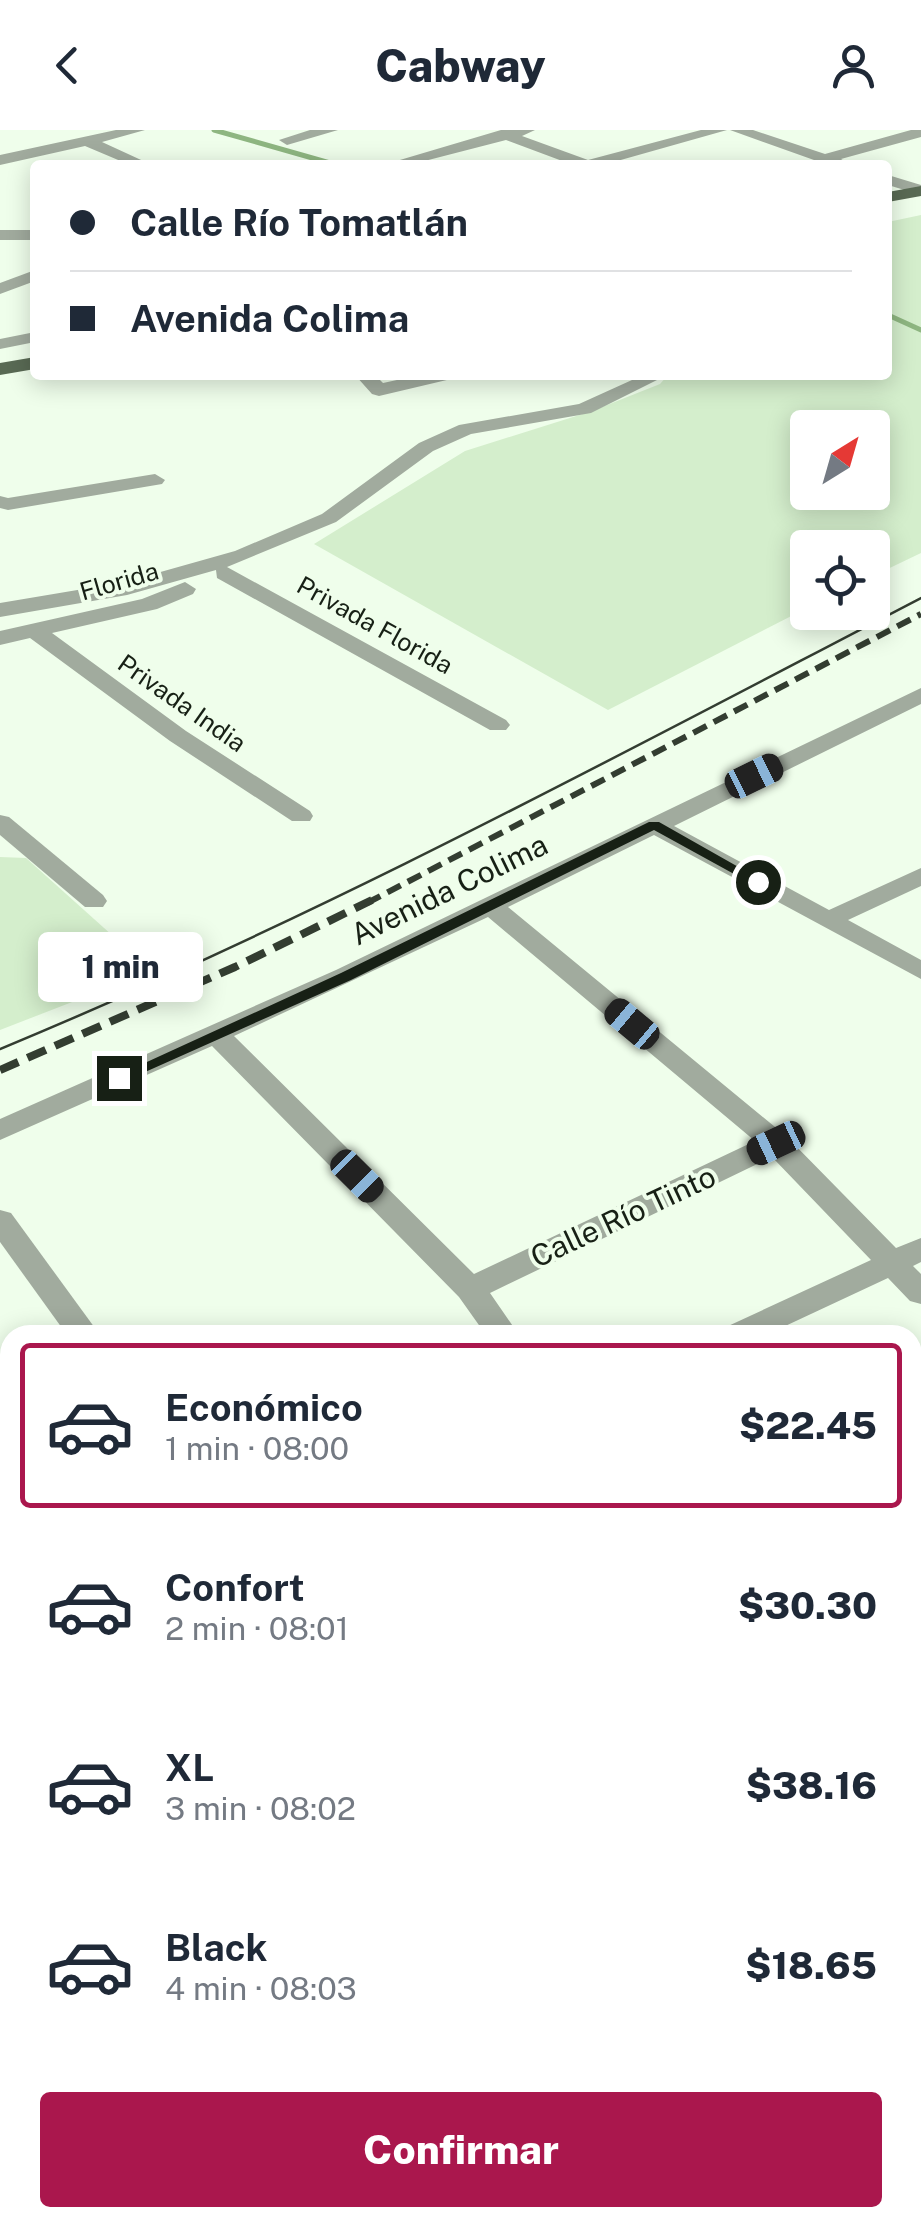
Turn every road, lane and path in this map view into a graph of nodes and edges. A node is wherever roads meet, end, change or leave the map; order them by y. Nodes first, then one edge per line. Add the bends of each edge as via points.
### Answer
1 (137, 130) edge
2 (330, 130) edge
3 (528, 130) edge
4 (719, 130) edge
5 (738, 130) edge
6 (921, 132) edge
7 (498, 133) edge
8 (287, 140) dead end
9 (88, 142) junction
10 (824, 159) junction
11 (0, 160) edge
12 (132, 160) edge
13 (408, 160) edge
14 (573, 160) edge
15 (606, 160) edge
16 (827, 160) edge
17 (892, 181) edge
18 (921, 191) edge
19 (892, 196) edge
20 (921, 203) edge
21 (892, 209) edge
22 (0, 235) edge
23 (30, 235) edge
24 (30, 278) edge
25 (0, 289) edge
26 (30, 339) edge
27 (0, 344) edge
28 (30, 350) edge
29 (0, 355) edge
30 (30, 364) edge
31 (0, 369) edge
32 (369, 380) edge
33 (422, 380) edge
34 (647, 380) edge
35 (155, 480) dead end
36 (0, 502) edge
37 (244, 556) junction
38 (225, 573) junction
39 (0, 610) edge
40 (35, 631) junction
41 (0, 638) edge
42 (921, 695) edge
43 (498, 726) dead end
44 (301, 816) dead end
45 (0, 822) edge
46 (654, 825) junction
47 (0, 846) edge
48 (30, 847) junction
49 (921, 876) edge
50 (94, 901) dead end
51 (489, 904) junction
52 (828, 920) junction
53 (921, 971) edge
54 (216, 1034) junction
55 (0, 1130) edge
56 (776, 1143) junction
57 (0, 1220) edge
58 (921, 1249) edge
59 (890, 1264) junction
60 (470, 1289) junction
61 (921, 1292) edge
62 (77, 1325) edge
63 (496, 1325) edge
64 (759, 1325) edge

1 - 9 street
2 - 8 street
3 - 7 street
4 - 15 street
5 - 10 street
6 - 10 street
7 - 13 street
7 - 14 street
9 - 11 street
9 - 12 street
10 - 16 street
17 - 18 street
18 - 19 main road
20 - 21 main road
22 - 23 street
24 - 25 street
26 - 27 street
28 - 29 main road
30 - 31 main road
32 - 33 street via 379,390
34 - 37 street via 584,409 466,429 426,447 329,518
35 - 36 street
37 - 38 street, Florida
37 - 39 street via 126,588
38 - 40 street, Florida via 148,604
38 - 43 street, Privada Florida
40 - 41 street, Florida
40 - 44 street, Privada India
42 - 46 street, Avenida Colima
45 - 48 street
46 - 51 street, Avenida Colima
46 - 52 street
47 - 48 street
48 - 50 street
49 - 52 street
51 - 54 street, Avenida Colima
51 - 56 street
52 - 53 street
54 - 55 street, Avenida Colima
54 - 60 street
56 - 59 street
56 - 60 street, Calle Río Tinto
57 - 62 street
58 - 59 street
59 - 61 street
59 - 64 street
60 - 63 street

